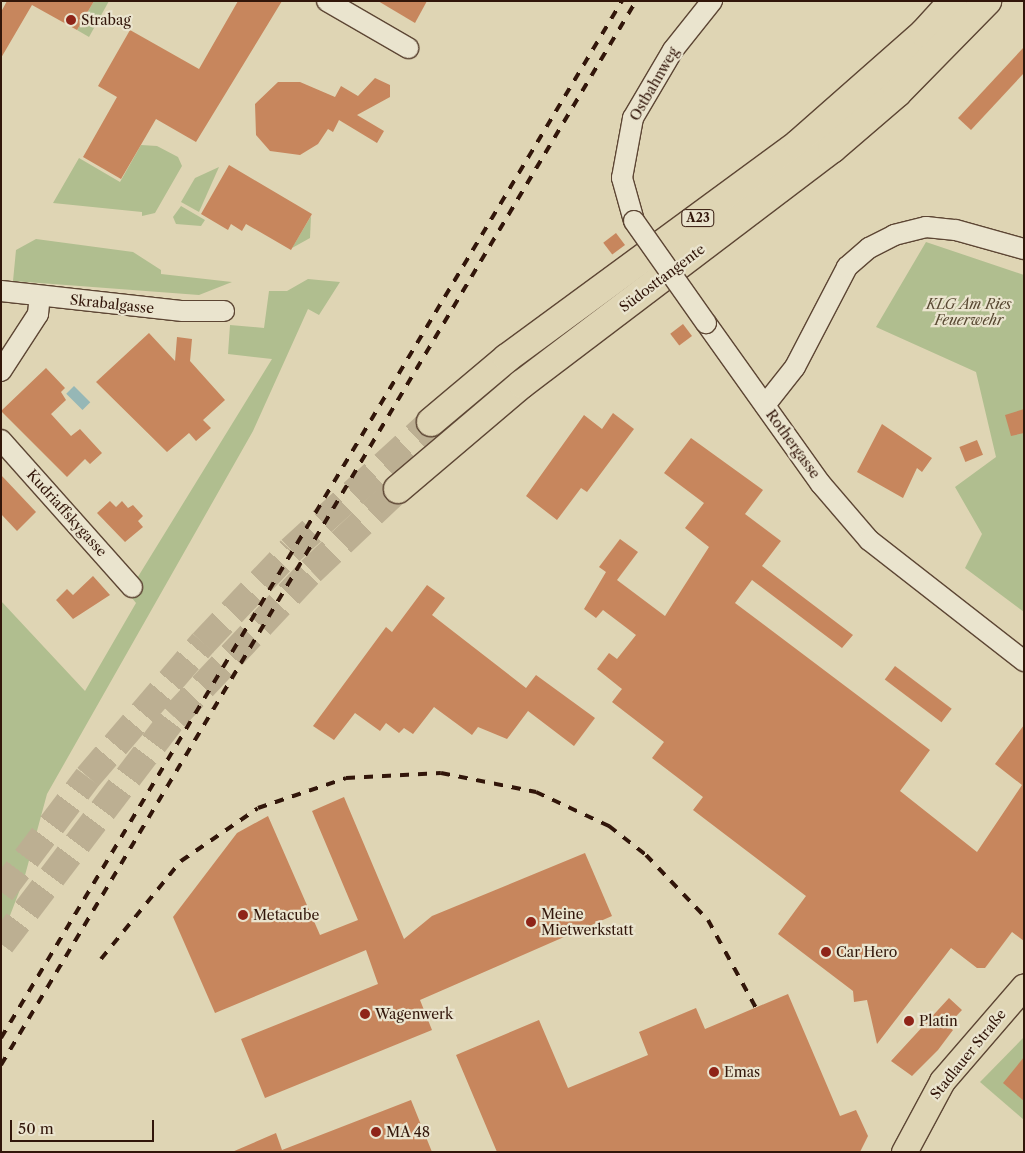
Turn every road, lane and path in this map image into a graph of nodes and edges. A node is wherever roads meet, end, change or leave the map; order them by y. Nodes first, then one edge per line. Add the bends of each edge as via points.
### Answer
1 (327, 1) edge
2 (712, 1) edge
3 (953, 1) edge
4 (987, 1) edge
5 (408, 48) dead end
6 (622, 178) joint
7 (1024, 249) edge
8 (1, 291) edge
9 (40, 296) junction
10 (224, 311) dead end
11 (1, 371) edge
12 (765, 406) junction
13 (431, 422) tunnel mouth
14 (1, 440) edge
15 (398, 490) tunnel mouth
16 (132, 587) dead end
17 (1024, 661) edge
18 (1024, 986) edge
19 (904, 1152) edge

1 - 5 street
2 - 6 street, Ostbahnweg via 673,50 633,118
3 - 13 highway, Südosttangente / A23 via 924,33 798,144 508,358
4 - 15 highway, Südosttangente / A23 via 897,93 832,149 522,384
6 - 12 street, Rothergasse, bridge via 634,221
7 - 12 street via 956,230 926,227 894,235 869,248 847,267 795,367
8 - 9 street, Skrabalgasse
9 - 10 street, Skrabalgasse
9 - 11 street via 38,314
12 - 17 street, Rothergasse via 821,484 869,540
14 - 16 street, Kudriaffskygasse
18 - 19 main road, Stadlauer Straße via 942,1081

